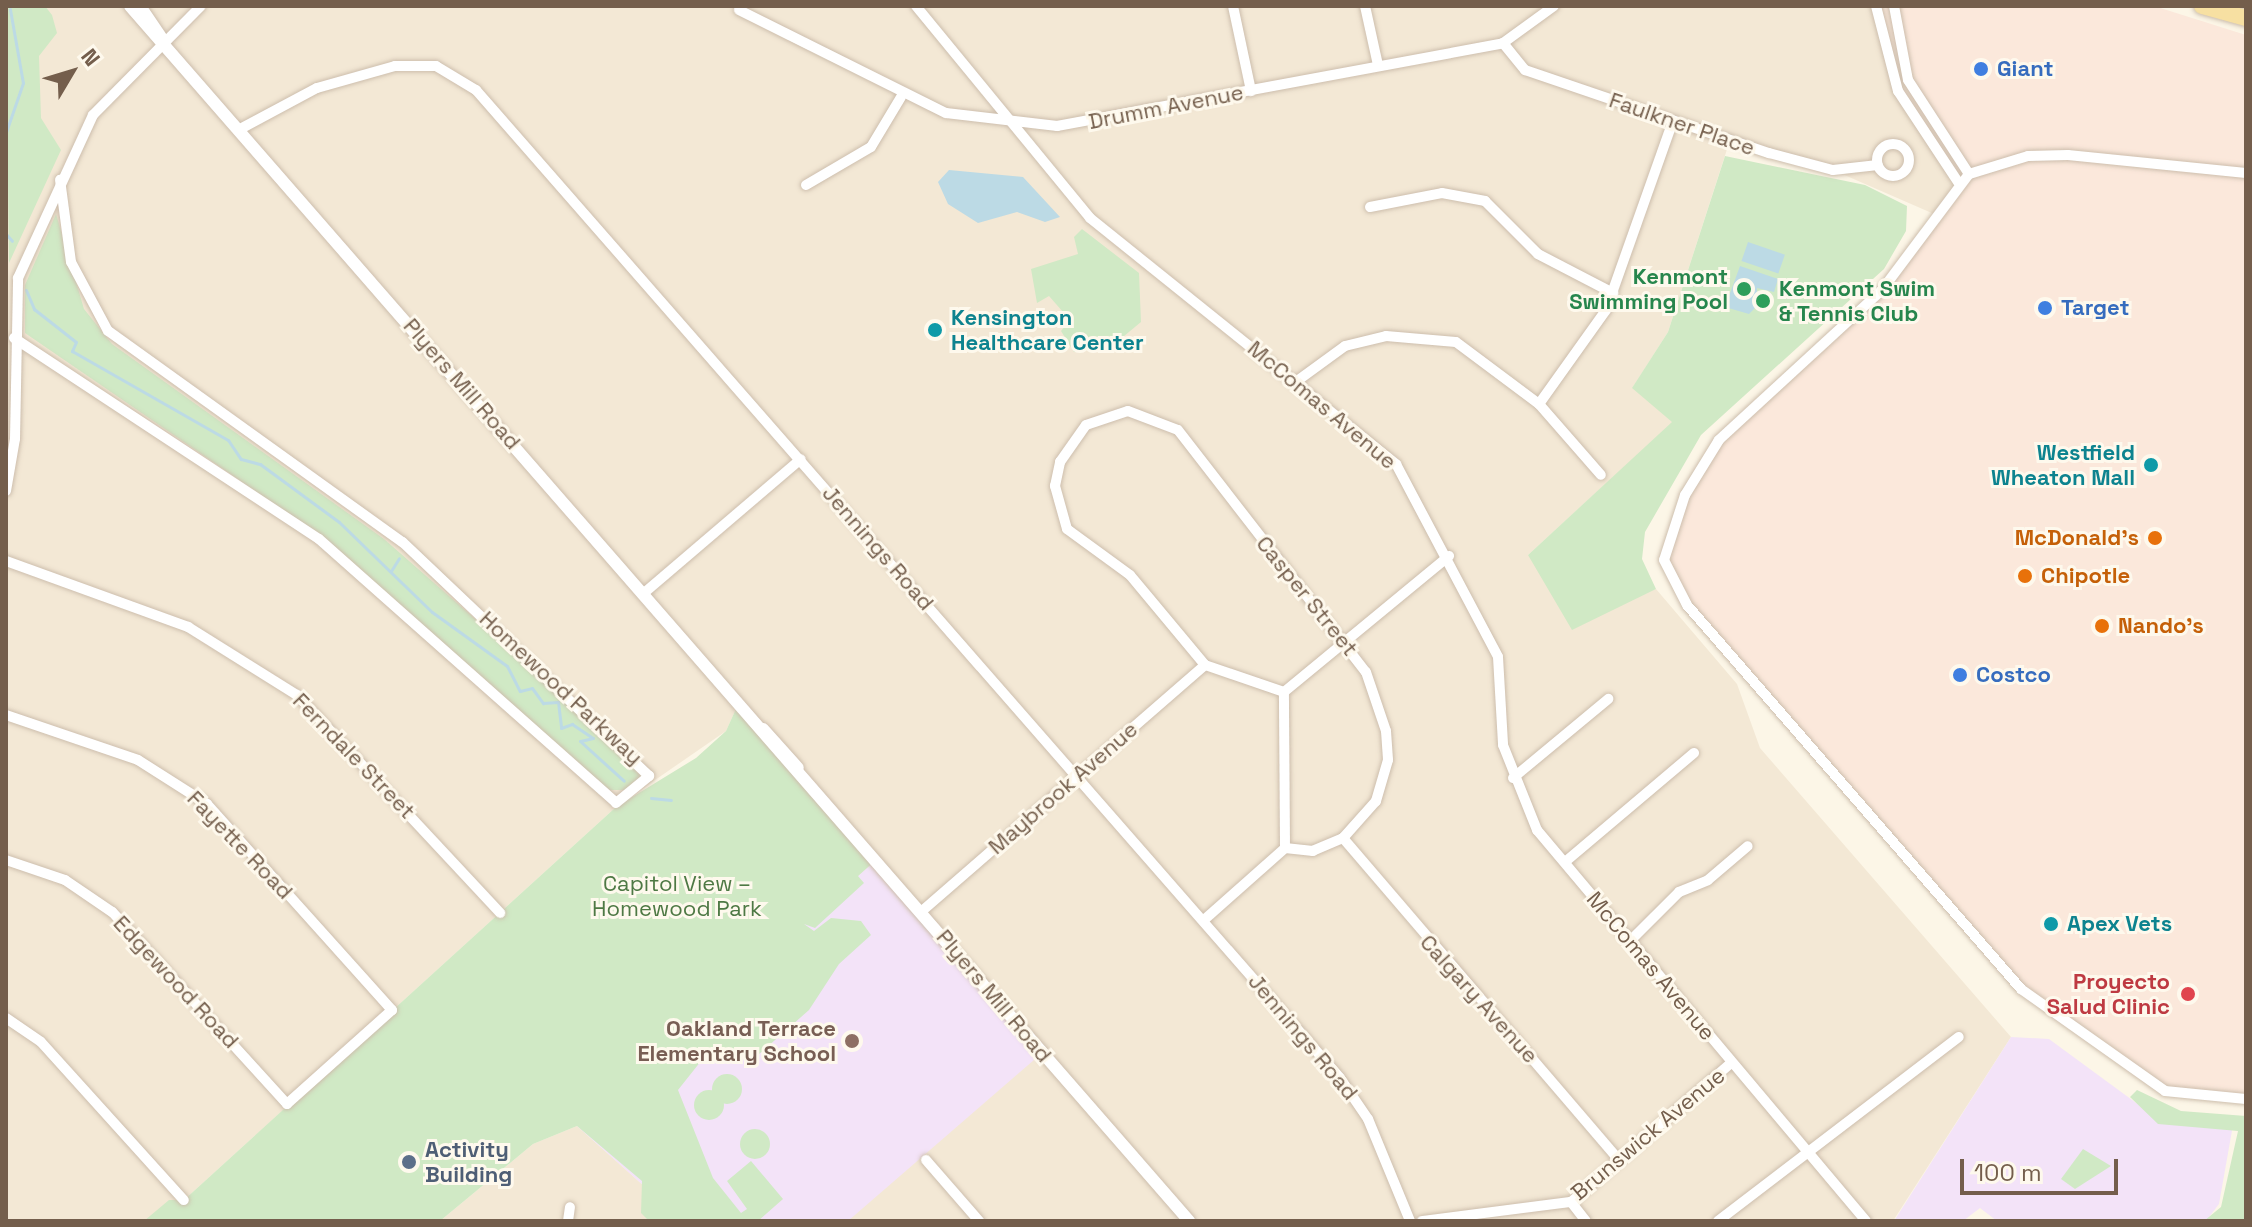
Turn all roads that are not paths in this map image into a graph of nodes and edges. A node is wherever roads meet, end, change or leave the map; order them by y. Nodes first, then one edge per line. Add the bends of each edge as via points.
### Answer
1 (130, 6) edge
2 (140, 6) edge
3 (201, 6) edge
4 (916, 6) edge
5 (1233, 6) edge
6 (1365, 6) edge
7 (1554, 6) edge
8 (1876, 6) edge
9 (1894, 6) edge
10 (2202, 6) edge
11 (739, 10) dead end
12 (2246, 18) edge
13 (162, 39) junction
14 (1503, 43) junction
15 (1378, 65) junction
16 (1251, 91) junction
17 (901, 97) junction
18 (1673, 121) junction
19 (1011, 125) junction
20 (242, 128) junction
21 (1878, 165) dead end
22 (2246, 173) edge
23 (1969, 174) junction
24 (60, 180) junction
25 (1958, 182) junction
26 (806, 185) dead end
27 (1370, 207) dead end
28 (1613, 293) junction
29 (14, 338) junction
30 (1297, 381) junction
31 (1539, 404) junction
32 (801, 459) junction
33 (1601, 475) dead end
34 (6, 491) edge
35 (1449, 556) junction
36 (6, 561) edge
37 (644, 593) junction
38 (1346, 641) junction
39 (1205, 665) junction
40 (1284, 692) junction
41 (1608, 699) dead end
42 (6, 715) edge
43 (1694, 753) dead end
44 (1077, 776) junction
45 (1513, 778) junction
46 (1343, 838) junction
47 (1748, 846) dead end
48 (1285, 848) junction
49 (6, 860) edge
50 (1565, 862) junction
51 (922, 911) junction
52 (500, 913) dead end
53 (1204, 920) junction
54 (1631, 940) junction
55 (6, 1018) edge
56 (1959, 1037) dead end
57 (1731, 1063) junction
58 (2246, 1099) edge
59 (287, 1104) joint
60 (1811, 1157) junction
61 (1618, 1159) junction
62 (926, 1160) dead end
63 (184, 1200) dead end
64 (1571, 1202) junction
65 (570, 1207) dead end
66 (568, 1221) edge
67 (979, 1221) edge
68 (1189, 1221) edge
69 (1410, 1221) edge
70 (1422, 1221) edge
71 (1586, 1221) edge
72 (1718, 1221) edge
73 (1866, 1221) edge

1 - 13 street, Plyers Mill Road
2 - 13 street, Plyers Mill Road
3 - 13 street
4 - 19 street, McComas Avenue
5 - 16 street
6 - 15 street
7 - 14 street, Drumm Avenue
8 - 25 street via 1898,91
9 - 23 street via 1908,80
10 - 12 main road
11 - 17 street, Drumm Avenue
13 - 20 street, Plyers Mill Road
13 - 24 street via 93,115
14 - 15 street, Drumm Avenue
14 - 18 street, Faulkner Place via 1525,70
15 - 16 street, Drumm Avenue
16 - 19 street, Drumm Avenue via 1097,124
17 - 19 street, Drumm Avenue
17 - 26 street via 871,147
18 - 21 street, Faulkner Place via 1833,170
18 - 28 street
19 - 30 street, McComas Avenue via 1090,218
20 - 32 street, Jennings Road via 358,74 419,64 452,73 476,90
20 - 37 street, Plyers Mill Road
22 - 23 street via 2068,155 2028,156
23 - 25 street
24 - 29 street via 18,278
24 - 29 street, Homewood Parkway via 71,262 108,331 402,542 649,769 649,776 616,803 319,539
25 - 58 street via 1882,290 1719,440 1669,534 1670,579 2021,989 2165,1091
27 - 28 street via 1442,193 1485,201 1538,254
28 - 31 street via 1577,358
29 - 34 street via 17,410
30 - 31 street via 1345,346 1426,334 1489,362
30 - 35 street, McComas Avenue via 1396,464
31 - 33 street
32 - 37 street
32 - 44 street, Jennings Road
35 - 38 street
35 - 45 street, McComas Avenue via 1498,657 1503,745
36 - 52 street, Ferndale Street via 188,627 287,688
37 - 51 street, Plyers Mill Road
38 - 39 street, Casper Street via 1191,443 1148,414 1128,411 1086,425 1060,462 1060,506 1080,544 1130,575
38 - 40 street
38 - 46 street, Casper Street via 1379,703 1388,760 1376,801
39 - 40 street
39 - 44 street, Maybrook Avenue
40 - 48 street
41 - 45 street
42 - 59 street, Fayette Road via 138,760 207,804 392,1010
43 - 50 street
44 - 51 street, Maybrook Avenue
44 - 53 street, Jennings Road
45 - 50 street, McComas Avenue via 1537,830
46 - 48 street via 1313,851
46 - 61 street, Calgary Avenue
47 - 54 street via 1708,880 1679,892
48 - 53 street
49 - 59 street, Edgewood Road via 65,880 112,912
50 - 54 street, McComas Avenue
51 - 68 street, Plyers Mill Road
53 - 69 street, Jennings Road via 1340,1078 1368,1119
54 - 57 street, McComas Avenue
55 - 63 street via 41,1042
56 - 60 street
57 - 60 street, McComas Avenue
57 - 61 street, Brunswick Avenue
60 - 72 street
60 - 73 street, McComas Avenue
61 - 64 street, Brunswick Avenue
62 - 67 street
64 - 70 street, Brunswick Avenue
64 - 71 street
65 - 66 street

